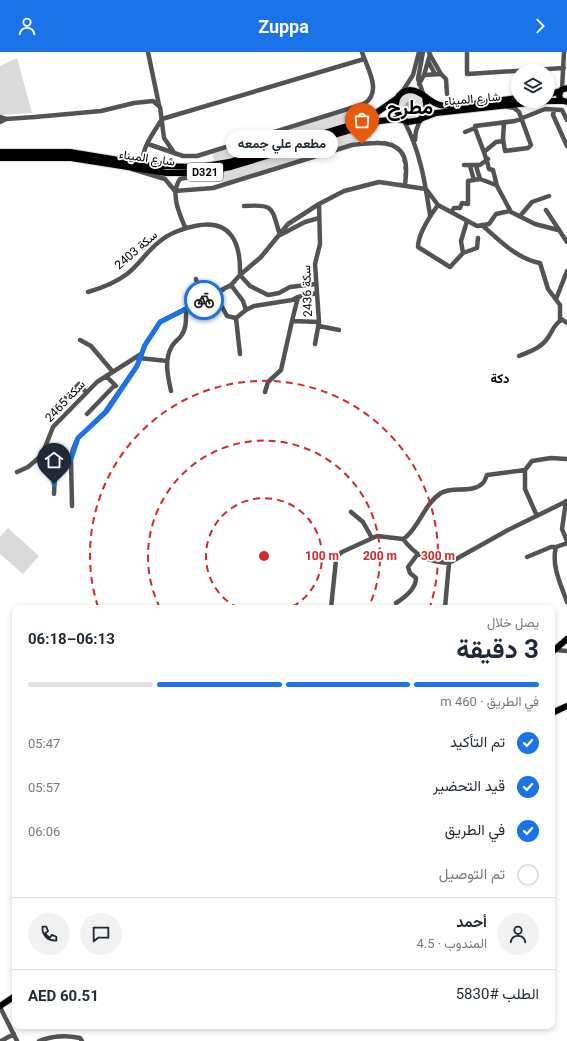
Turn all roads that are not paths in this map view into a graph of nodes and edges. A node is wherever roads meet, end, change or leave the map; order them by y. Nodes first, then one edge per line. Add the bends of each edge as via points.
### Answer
1 (148, 52) edge
2 (362, 52) edge
3 (419, 52) edge
4 (423, 52) edge
5 (467, 52) edge
6 (564, 52) edge
7 (429, 53) edge
8 (364, 59) junction
9 (428, 61) junction
10 (564, 68) junction
11 (434, 74) junction
12 (440, 74) junction
13 (424, 75) junction
14 (419, 84) junction
15 (563, 89) edge
16 (447, 94) dead end
17 (398, 97) junction
18 (424, 97) junction
19 (511, 99) edge
20 (555, 101) edge
21 (565, 102) edge
22 (159, 105) junction
23 (511, 106) edge
24 (507, 107) junction
25 (522, 108) edge
26 (554, 110) junction
27 (519, 112) junction
28 (0, 117) edge
29 (520, 118) junction
30 (6, 119) junction
31 (422, 119) junction
32 (162, 120) junction
33 (567, 120) edge
34 (403, 121) junction
35 (0, 122) edge
36 (504, 122) junction
37 (475, 128) junction
38 (465, 132) dead end
39 (503, 141) junction
40 (415, 142) junction
41 (148, 144) junction
42 (567, 146) edge
43 (173, 151) junction
44 (0, 152) edge
45 (484, 152) junction
46 (0, 158) edge
47 (488, 159) junction
48 (146, 165) junction
49 (464, 165) dead end
50 (125, 166) junction
51 (470, 166) junction
52 (476, 166) junction
53 (210, 172) junction
54 (480, 179) junction
55 (474, 180) junction
56 (405, 185) junction
57 (496, 185) junction
58 (426, 189) junction
59 (175, 191) junction
60 (549, 196) dead end
61 (319, 204) junction
62 (438, 205) junction
63 (244, 206) dead end
64 (546, 210) dead end
65 (510, 211) junction
66 (451, 212) junction
67 (430, 215) junction
68 (520, 216) junction
69 (319, 218) junction
70 (467, 222) junction
71 (482, 225) junction
72 (185, 228) junction
73 (558, 230) junction
74 (280, 235) junction
75 (478, 238) dead end
76 (567, 242) edge
77 (506, 246) junction
78 (501, 250) dead end
79 (463, 252) junction
80 (567, 271) edge
81 (240, 275) junction
82 (196, 279) dead end
83 (316, 284) junction
84 (231, 286) junction
85 (88, 292) dead end
86 (317, 293) junction
87 (215, 294) junction
88 (298, 297) junction
89 (556, 299) junction
90 (202, 301) junction
91 (186, 309) junction
92 (246, 310) junction
93 (236, 318) junction
94 (560, 318) junction
95 (292, 321) junction
96 (567, 323) edge
97 (319, 324) junction
98 (339, 330) dead end
99 (80, 340) dead end
100 (316, 344) dead end
101 (240, 354) dead end
102 (140, 356) junction
103 (519, 356) dead end
104 (167, 361) junction
105 (113, 372) junction
106 (106, 376) junction
107 (115, 385) junction
108 (121, 389) junction
109 (171, 391) dead end
110 (86, 392) junction
111 (265, 392) dead end
112 (52, 411) dead end
113 (87, 414) dead end
114 (42, 455) junction
115 (49, 456) junction
116 (71, 459) junction
117 (567, 459) edge
118 (525, 470) junction
119 (17, 472) dead end
120 (54, 494) dead end
121 (567, 501) edge
122 (72, 506) dead end
123 (351, 512) dead end
124 (537, 516) junction
125 (372, 538) junction
126 (402, 539) junction
127 (567, 542) edge
128 (556, 548) junction
129 (417, 555) junction
130 (527, 557) dead end
131 (449, 563) junction
132 (564, 588) edge
133 (567, 602) edge
134 (396, 603) dead end
135 (331, 605) edge
136 (445, 605) edge
137 (567, 639) edge
138 (555, 650) edge
139 (555, 651) edge
140 (567, 651) edge
141 (567, 706) edge
142 (555, 712) edge
143 (12, 994) edge
144 (12, 998) edge
145 (0, 1001) edge
146 (0, 1006) edge
147 (14, 1034) junction
148 (1, 1041) edge
149 (17, 1041) edge
150 (39, 1041) edge
151 (82, 1041) edge

1 - 22 street
2 - 8 street
3 - 17 street via 413,75
4 - 14 street via 418,75
5 - 10 street via 467,74
6 - 10 street
7 - 9 street
7 - 12 street
8 - 32 street
8 - 43 street via 374,88 372,96 364,104 197,156 189,157
9 - 11 street
9 - 13 street
10 - 15 street
11 - 12 street
11 - 13 street
12 - 16 street via 446,79
13 - 14 street
14 - 18 street
15 - 21 main road, D321 via 560,98
17 - 18 main road, D321 via 409,90 420,92
17 - 34 main road via 395,109
17 - 48 main road, شارع الميناء / D321 via 360,122 229,162 189,168
18 - 19 main road, شارع الميناء / D321 via 440,105
18 - 31 main road via 427,110
20 - 21 main road, شارع الميناء / D321
22 - 30 street via 147,101 100,111
22 - 32 street
23 - 24 main road, شارع الميناء / D321
24 - 27 street
24 - 31 main road, شارع الميناء / D321 via 436,113
25 - 27 street
26 - 29 street via 545,109
26 - 33 street via 562,110
26 - 42 street
27 - 29 street
28 - 30 street
29 - 36 street
29 - 39 street via 531,145 528,148 506,151
30 - 35 street
31 - 34 main road, D321 via 412,123
31 - 40 street via 416,130
32 - 41 street
32 - 43 street via 164,138
34 - 40 street
34 - 53 main road, شارع الميناء / D321 via 380,121
36 - 37 street
36 - 39 street
37 - 38 street
37 - 45 street
39 - 45 street via 496,142
40 - 58 street
41 - 43 street
41 - 48 street via 142,156 142,161
44 - 48 main road, شارع الميناء / D321 via 70,152
45 - 47 street
46 - 50 main road, شارع الميناء / D321 via 52,157
47 - 52 street
47 - 57 street
49 - 51 street
50 - 53 main road, شارع الميناء / D321 via 166,173
50 - 59 street via 165,179
51 - 52 street
51 - 55 street
52 - 54 street
53 - 59 street via 180,179
54 - 55 street
54 - 57 street
55 - 66 street via 468,181 468,204 462,203 460,208 454,208
56 - 58 street
56 - 59 street via 405,159 400,150 389,144 372,142 352,145 213,188
56 - 61 street via 379,182 344,191
57 - 65 street
58 - 62 street
58 - 67 street
59 - 72 street
60 - 68 street via 532,202
61 - 69 street, سكة 2436
61 - 74 street via 288,224
62 - 66 street
62 - 67 street
63 - 74 street via 264,205 272,210
64 - 73 street
65 - 68 street
65 - 71 street via 496,214 489,224
66 - 70 street
67 - 79 street via 418,243 420,249 450,267
68 - 73 street via 535,224
69 - 74 street
69 - 83 street, سكة 2436 via 320,244 315,264
70 - 71 street
70 - 79 street via 461,241
71 - 77 street
72 - 81 street, سكة 2403 via 208,223 218,225 227,231 236,241 241,257
72 - 85 street, سكة 2403 via 160,241 127,274 103,288
73 - 76 street
74 - 81 street via 261,257
75 - 79 street via 477,248
77 - 78 street
77 - 89 street via 525,259 540,263 548,289
80 - 89 street
81 - 83 street via 250,286 268,295 290,287
81 - 84 street
82 - 90 street
83 - 86 street, سكة 2436
84 - 87 street
84 - 92 street via 244,301
86 - 88 street
86 - 97 street, سكة 2436
87 - 90 street
87 - 93 street via 227,316
88 - 92 street
88 - 95 street
89 - 94 street via 560,305
90 - 91 street
91 - 102 street via 160,322
91 - 104 street via 182,335 171,347
92 - 93 street
93 - 101 street
94 - 96 street
94 - 103 street via 538,349
95 - 97 street, سكة 2436
95 - 111 street, سكة 2436 via 281,370 268,382
97 - 98 street
97 - 100 street
99 - 105 street via 91,346
102 - 104 street
102 - 105 street, سكة 2465
102 - 108 street via 137,366
104 - 109 street
105 - 106 street, سكة 2465
106 - 107 street
106 - 110 street, سكة 2465
107 - 108 street
107 - 113 street
108 - 116 street via 106,412 78,438
110 - 112 street via 78,384
110 - 114 street, سكة 2465 via 53,427
114 - 115 street
114 - 119 street, سكة 2465 via 28,467
115 - 116 street
115 - 120 street via 55,474
116 - 122 street
117 - 118 street via 551,458 532,462
118 - 124 street via 526,493
118 - 126 street via 489,474 478,486 440,493 409,535
121 - 124 street
121 - 127 street via 562,529
123 - 125 street via 363,522
124 - 131 street
125 - 126 street via 382,536
125 - 135 street via 338,556
126 - 129 street
127 - 128 street
128 - 130 street via 551,547
128 - 132 street via 554,554 557,574
129 - 131 street via 434,562
129 - 134 street via 408,567 416,582 408,594
131 - 136 street
132 - 133 street
137 - 138 main road
139 - 140 street
141 - 142 main road
143 - 145 main road
144 - 146 main road
146 - 147 street
147 - 148 street
147 - 149 street
150 - 151 street via 62,1036 80,1038

